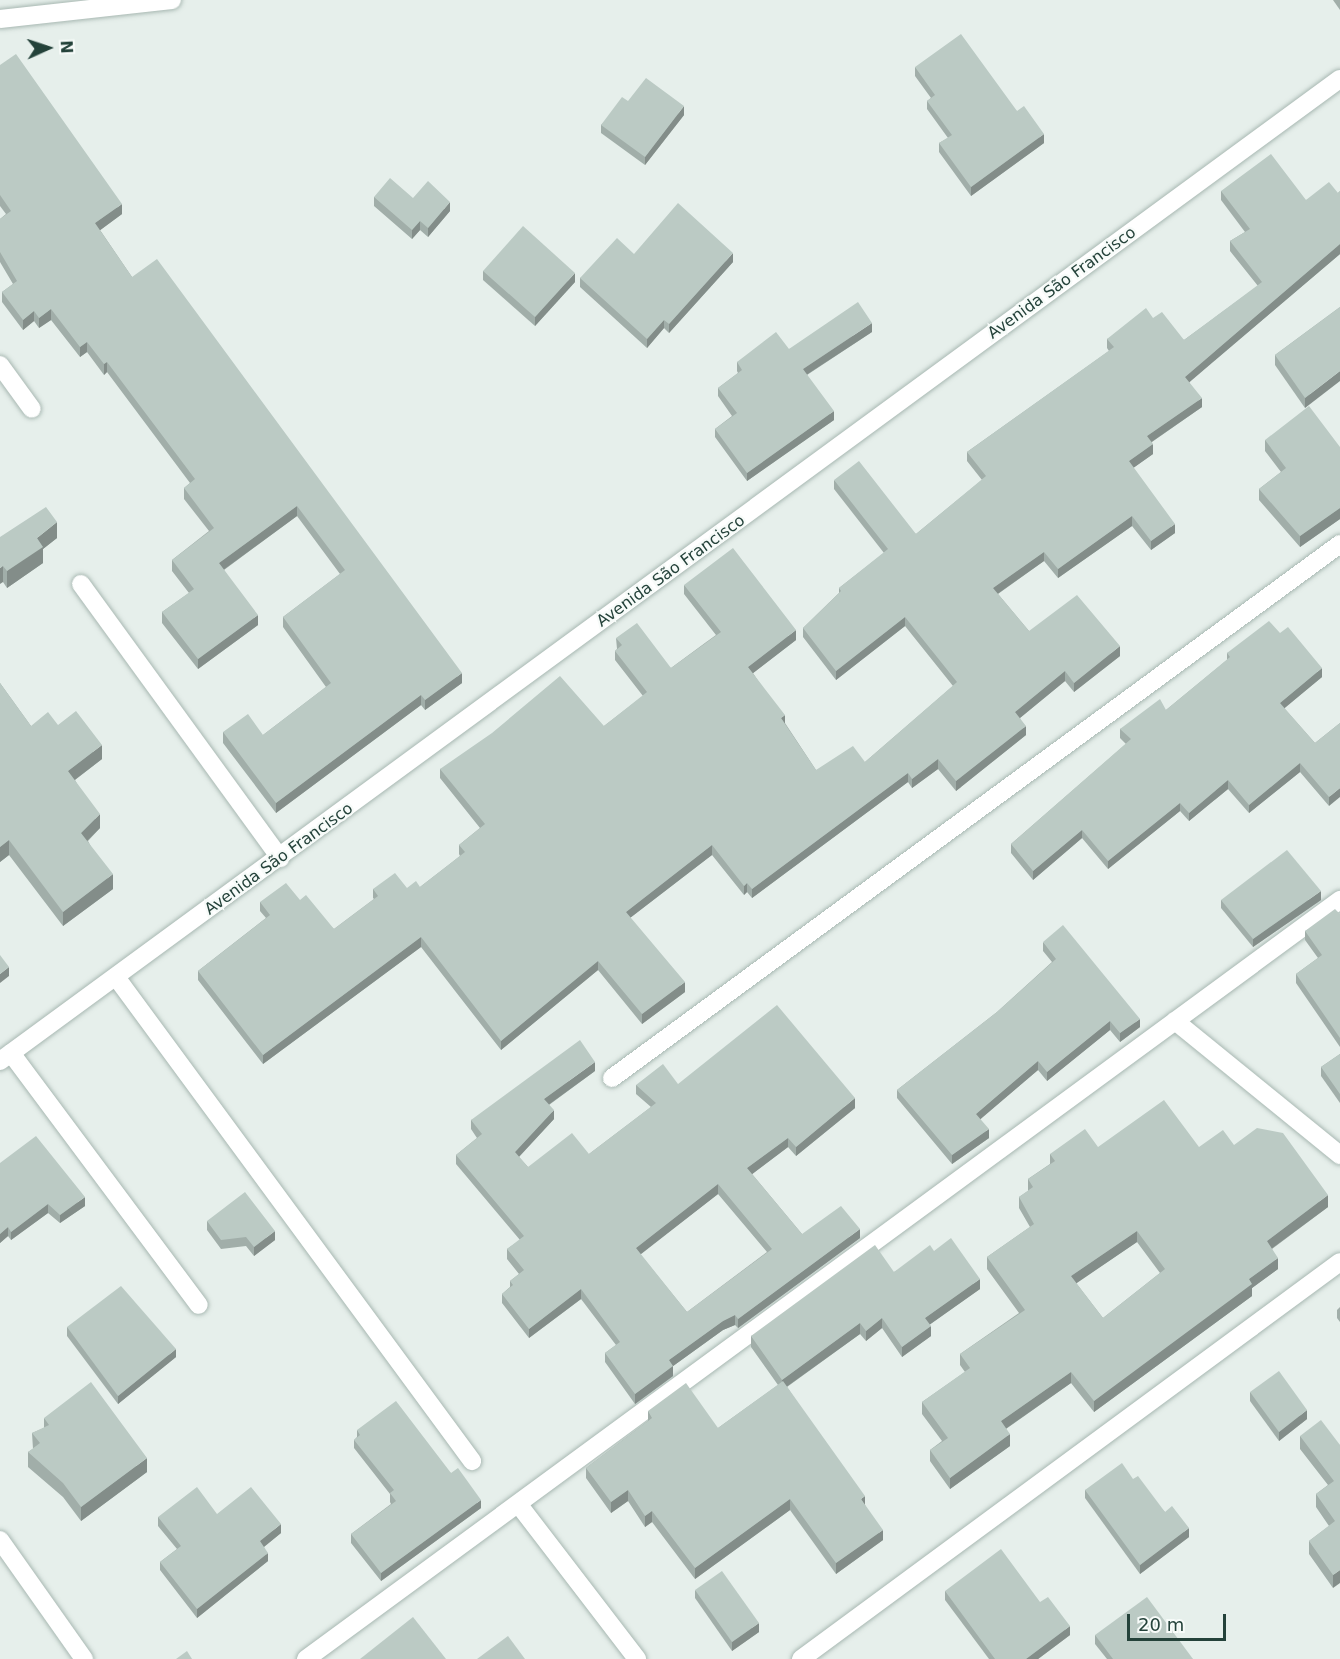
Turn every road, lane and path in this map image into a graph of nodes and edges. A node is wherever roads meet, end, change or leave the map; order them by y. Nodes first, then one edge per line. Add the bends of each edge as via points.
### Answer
1 (172, 0) edge
2 (0, 20) edge
3 (1340, 79) edge
4 (0, 365) edge
5 (32, 408) dead end
6 (1340, 544) edge
7 (81, 584) dead end
8 (280, 858) junction
9 (1340, 900) edge
10 (116, 977) junction
11 (1175, 1021) junction
12 (6, 1057) edge
13 (612, 1078) dead end
14 (1340, 1155) edge
15 (1340, 1262) edge
16 (199, 1305) dead end
17 (472, 1461) dead end
18 (519, 1505) junction
19 (0, 1540) edge
20 (84, 1659) edge
21 (306, 1659) edge
22 (638, 1659) edge
23 (801, 1659) edge

1 - 2 street
3 - 8 street, Avenida São Francisco
4 - 5 street
6 - 13 street
7 - 8 street
8 - 10 street, Avenida São Francisco
9 - 11 street
10 - 12 street, Avenida São Francisco
10 - 17 street
11 - 14 street
11 - 18 street
12 - 16 street
15 - 23 street
18 - 21 street
18 - 22 street
19 - 20 street

